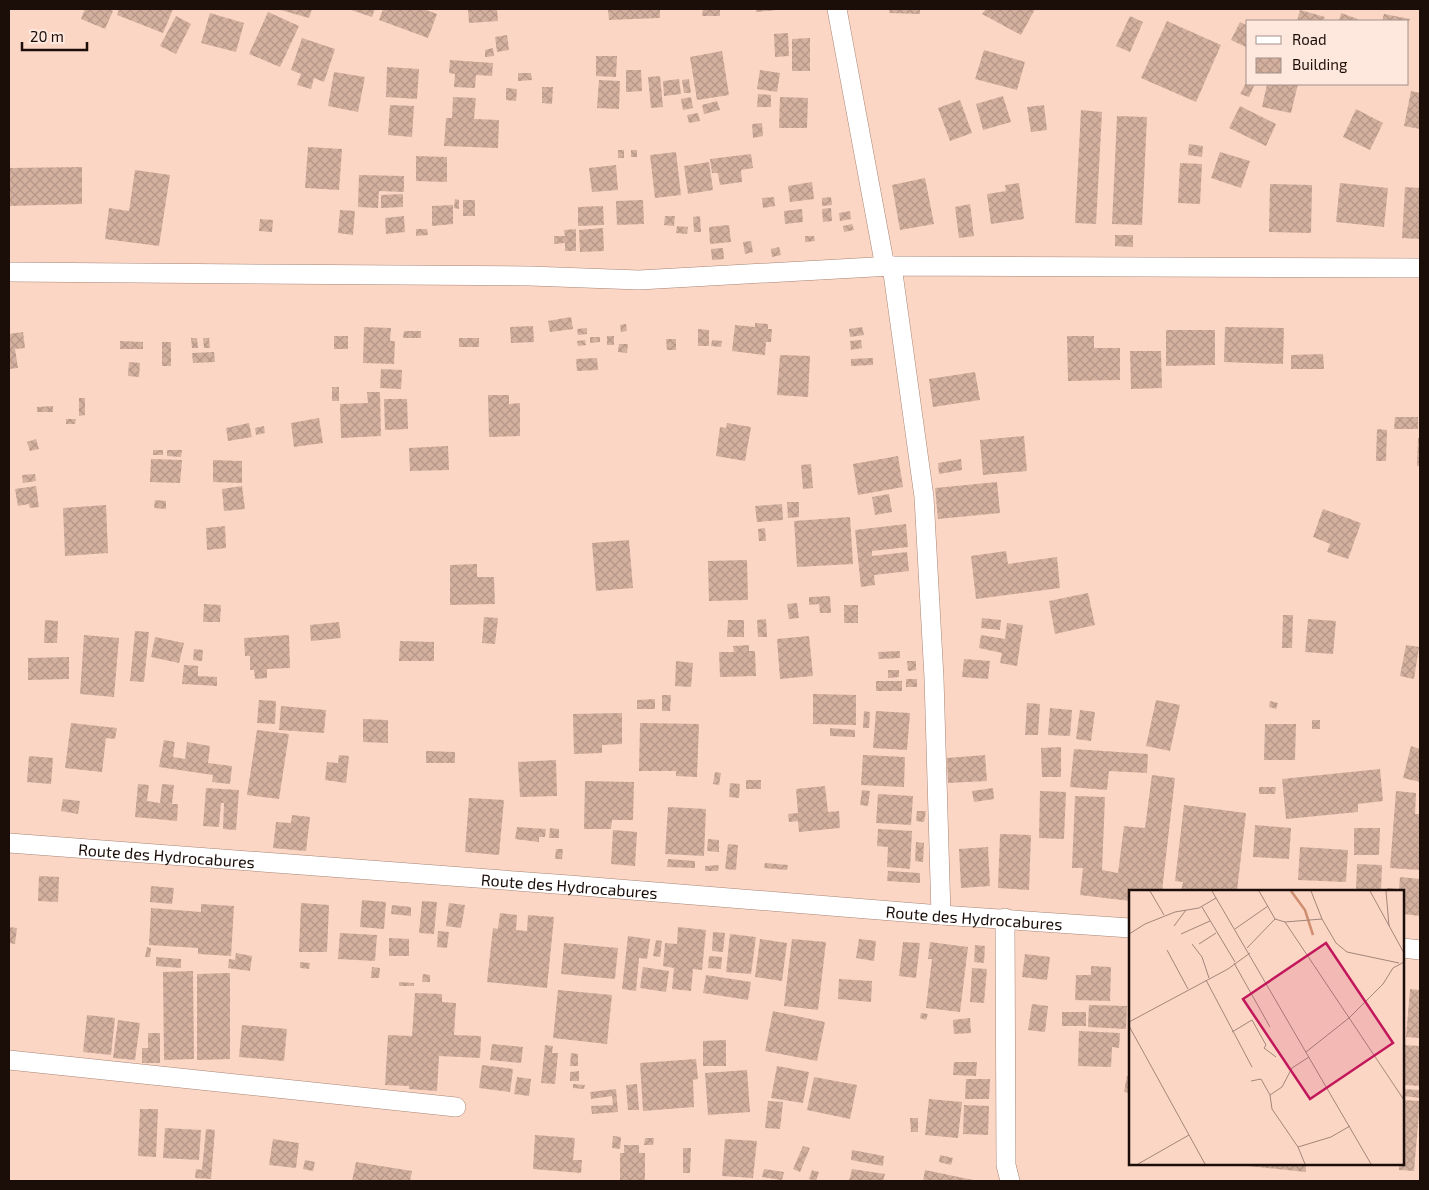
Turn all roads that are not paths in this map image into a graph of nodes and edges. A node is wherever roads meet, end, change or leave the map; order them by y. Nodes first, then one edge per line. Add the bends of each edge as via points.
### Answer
1 (837, 9) edge
2 (888, 267) junction
3 (1420, 268) edge
4 (9, 272) edge
5 (9, 843) edge
6 (941, 915) junction
7 (1005, 918) junction
8 (1129, 928) edge
9 (1404, 948) edge
10 (1420, 950) edge
11 (9, 1060) edge
12 (456, 1106) dead end
13 (1010, 1181) edge

1 - 2 street
2 - 3 street
2 - 4 street via 638,280 530,276
2 - 6 street via 924,497 934,678
5 - 6 street, Route des Hydrocabures
6 - 7 street, Route des Hydrocabures
7 - 8 street, Route des Hydrocabures
7 - 13 street via 1006,1165
9 - 10 street
11 - 12 street

